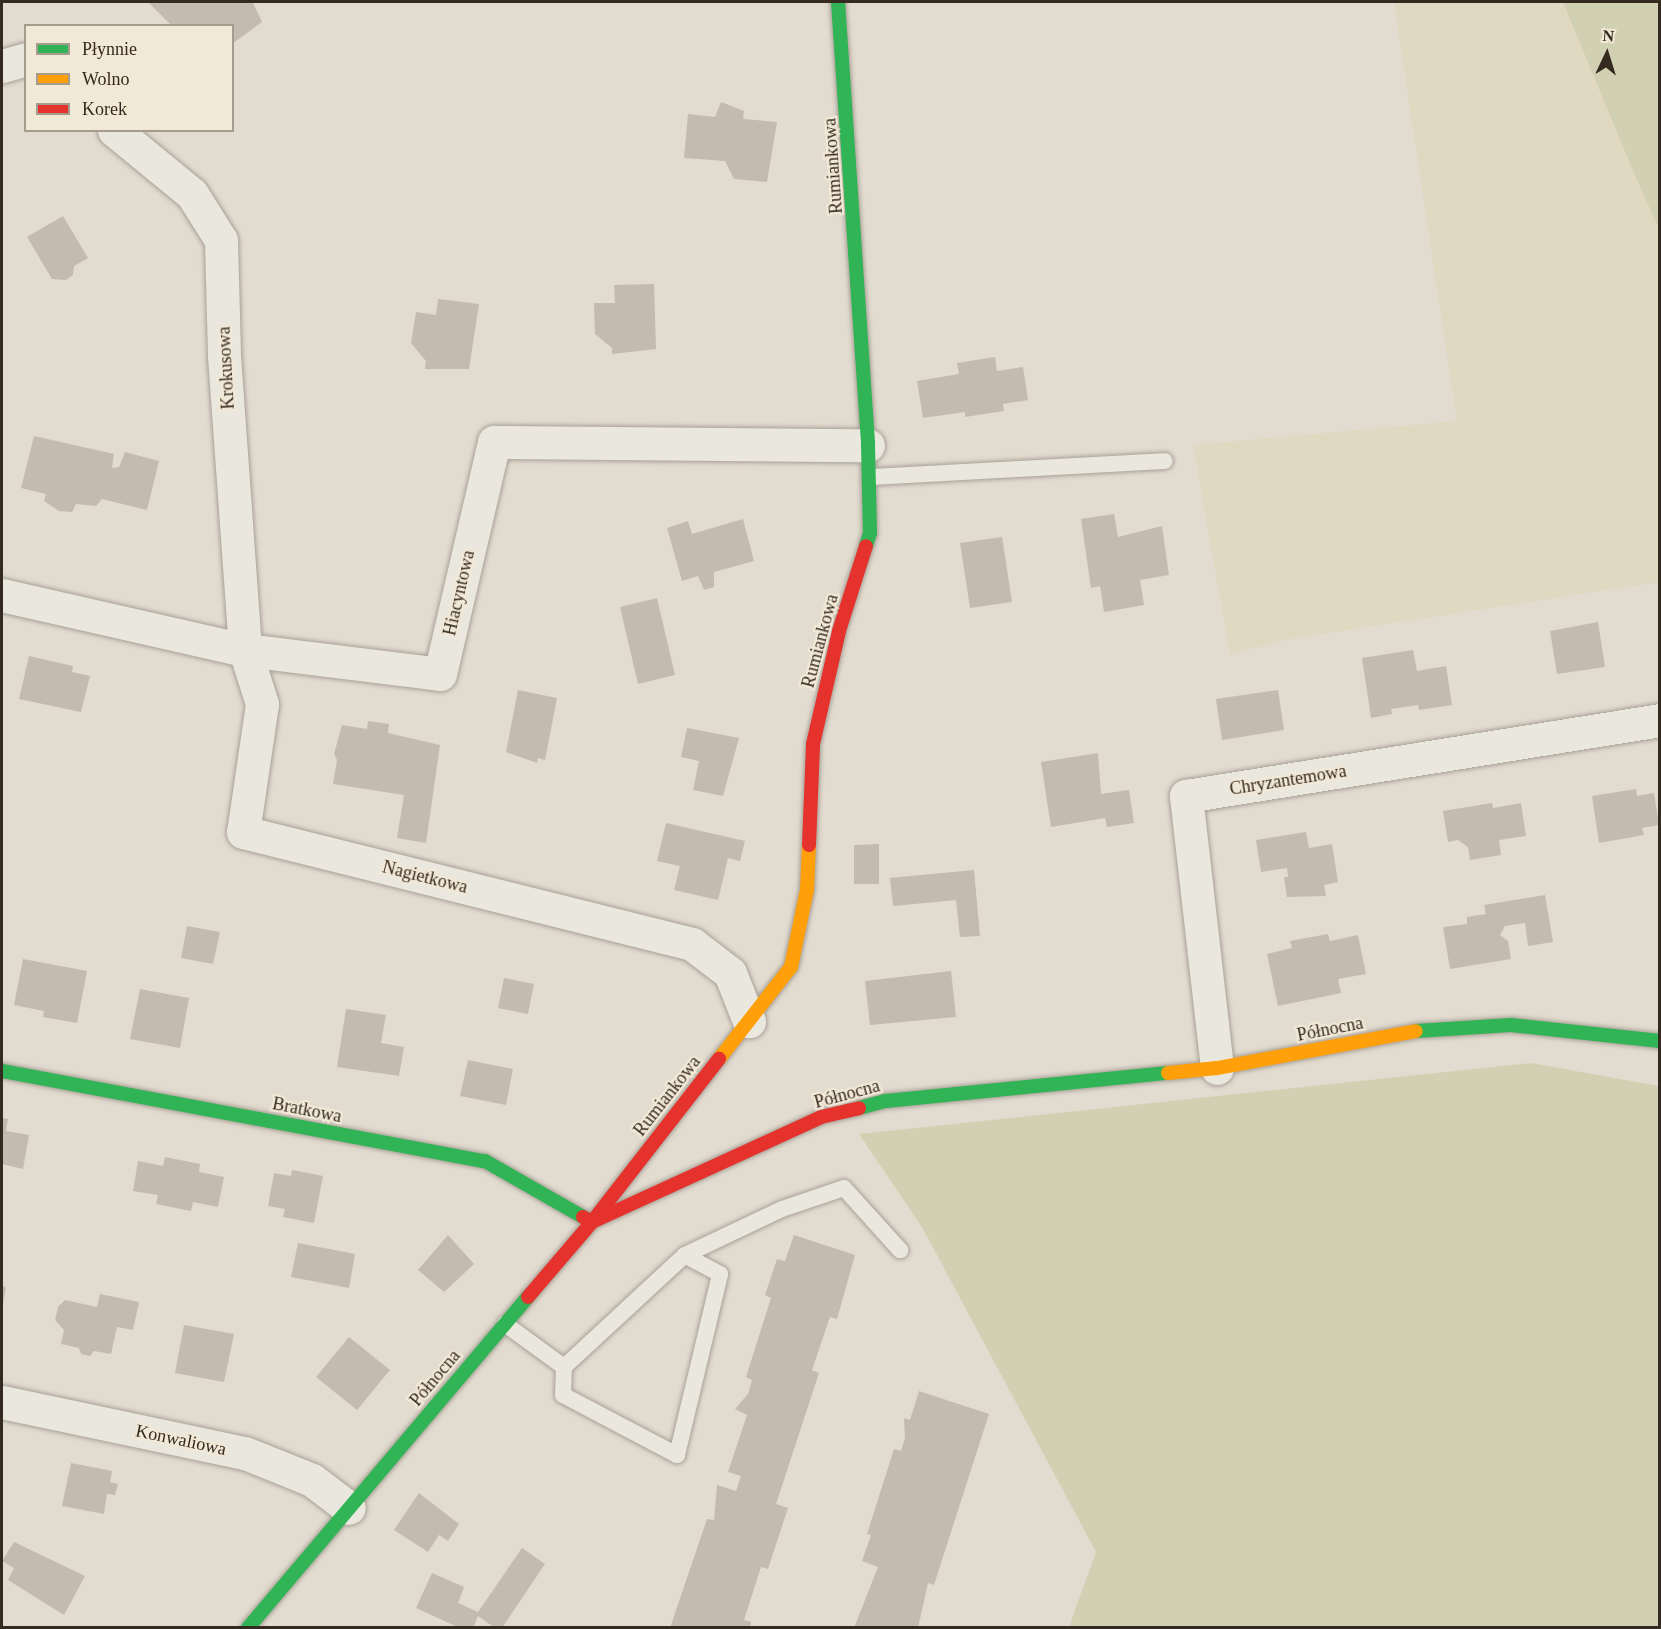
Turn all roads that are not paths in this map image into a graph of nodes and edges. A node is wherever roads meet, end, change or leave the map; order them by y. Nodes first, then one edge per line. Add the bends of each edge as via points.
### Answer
1 (838, 2) edge
2 (24, 60) edge
3 (2, 66) edge
4 (116, 132) edge
5 (869, 461) junction
6 (1165, 461) dead end
7 (2, 595) edge
8 (245, 650) junction
9 (1659, 720) edge
10 (749, 1021) junction
11 (1659, 1041) edge
12 (1217, 1068) junction
13 (2, 1071) edge
14 (592, 1222) junction
15 (900, 1250) dead end
16 (685, 1255) junction
17 (506, 1324) junction
18 (564, 1367) junction
19 (2, 1402) edge
20 (349, 1508) junction
21 (248, 1628) edge

1 - 5 street, Rumiankowa
2 - 3 street
4 - 8 street, Krokusowa via 192,194 221,240
5 - 6 lane
5 - 8 street, Hiacyntowa via 494,442 440,674
5 - 10 street, Rumiankowa via 870,533 839,631 813,744 807,890 791,967
7 - 8 street, Hiacyntowa
8 - 10 street, Nagietkowa via 262,704 243,832 692,944 730,973
9 - 12 street, Chryzantemowa via 1186,796
10 - 14 street, Rumiankowa
11 - 12 street, Północna via 1511,1025 1438,1027
12 - 14 street, Północna via 886,1101 821,1117
13 - 14 street, Bratkowa via 485,1161
14 - 17 street, Północna
15 - 16 lane via 844,1188 782,1209
16 - 18 lane
16 - 18 lane via 720,1275 677,1455 563,1395
17 - 18 lane
17 - 20 street, Północna
19 - 20 street, Konwaliowa via 245,1453 312,1480
20 - 21 street, Północna

